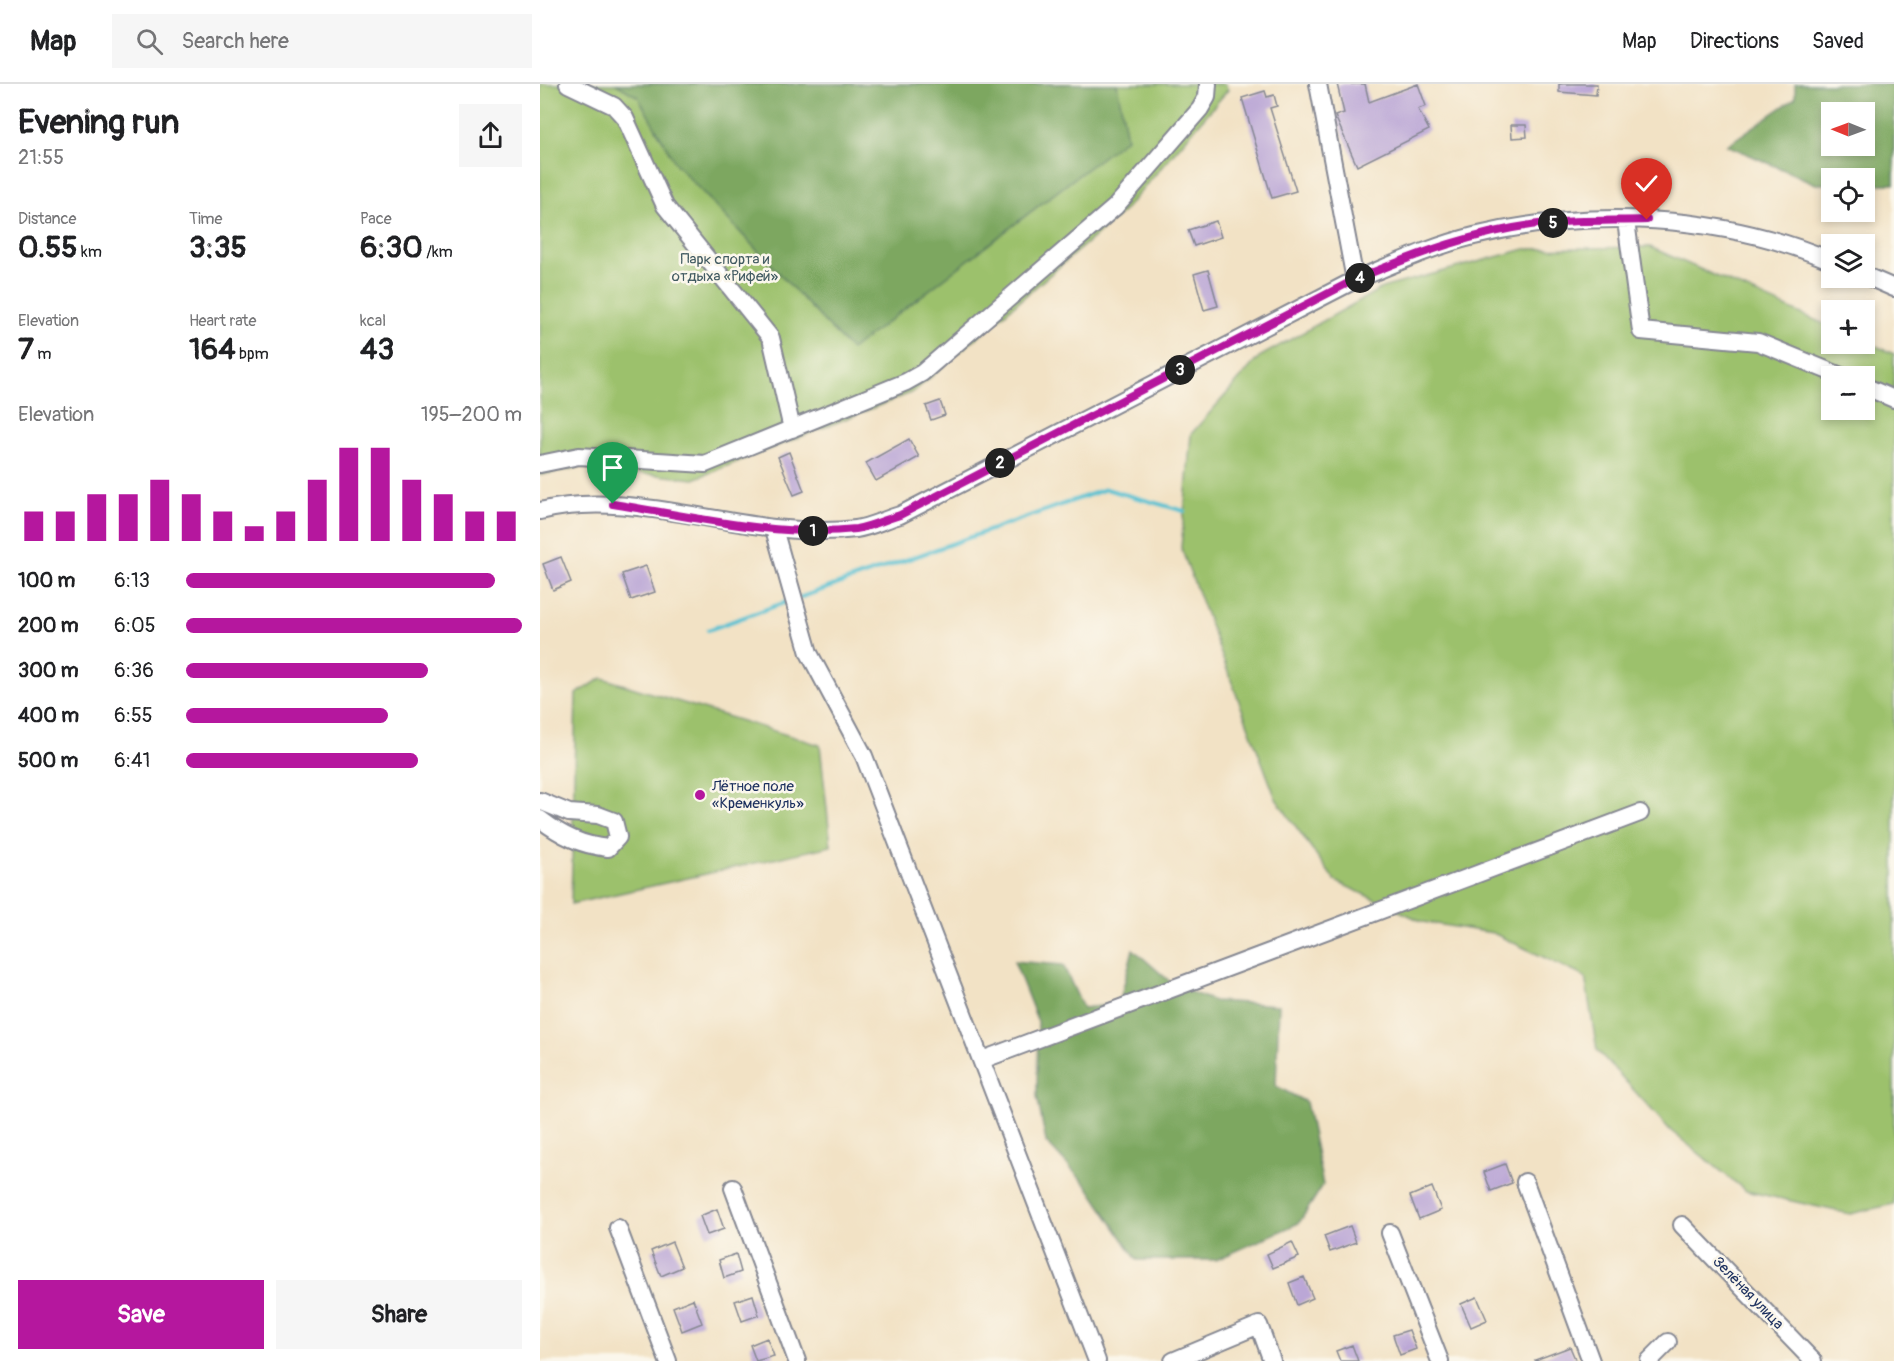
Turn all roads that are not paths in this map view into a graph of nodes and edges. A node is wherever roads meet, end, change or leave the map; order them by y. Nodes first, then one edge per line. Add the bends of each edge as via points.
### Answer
1 (568, 84) edge
2 (1208, 84) edge
3 (1318, 84) edge
4 (1626, 221) junction
5 (1821, 256) edge
6 (1354, 280) junction
7 (1875, 280) edge
8 (1894, 288) edge
9 (1821, 368) edge
10 (1875, 391) edge
11 (1894, 399) edge
12 (792, 429) junction
13 (540, 464) edge
14 (540, 511) edge
15 (774, 529) junction
16 (540, 801) edge
17 (1640, 813) dead end
18 (540, 819) edge
19 (981, 1060) junction
20 (1525, 1182) dead end
21 (733, 1188) dead end
22 (1682, 1225) dead end
23 (618, 1228) dead end
24 (1390, 1233) dead end
25 (1668, 1342) dead end
26 (668, 1361) edge
27 (797, 1361) edge
28 (1097, 1361) edge
29 (1173, 1361) edge
30 (1272, 1361) edge
31 (1440, 1361) edge
32 (1591, 1361) edge
33 (1649, 1361) edge
34 (1813, 1361) edge

1 - 12 street via 614,106 626,118 665,206 771,338
2 - 12 street via 1207,97 1200,109 1115,207 922,373
3 - 6 street
4 - 5 street via 1726,229
4 - 6 street via 1547,223 1474,236
4 - 9 street via 1641,331 1758,342
6 - 15 street via 900,515 858,528
7 - 8 street
10 - 11 street
12 - 13 street via 705,464 579,456
14 - 15 street via 613,504
15 - 19 street via 809,653 864,756
16 - 18 street via 569,813 598,815 614,821 618,837 608,848 585,845 558,833
17 - 19 street
19 - 28 street
20 - 32 street
21 - 27 street
22 - 34 street, Зелёная улица
23 - 26 street
24 - 31 street
25 - 33 street
29 - 30 street via 1259,1325

